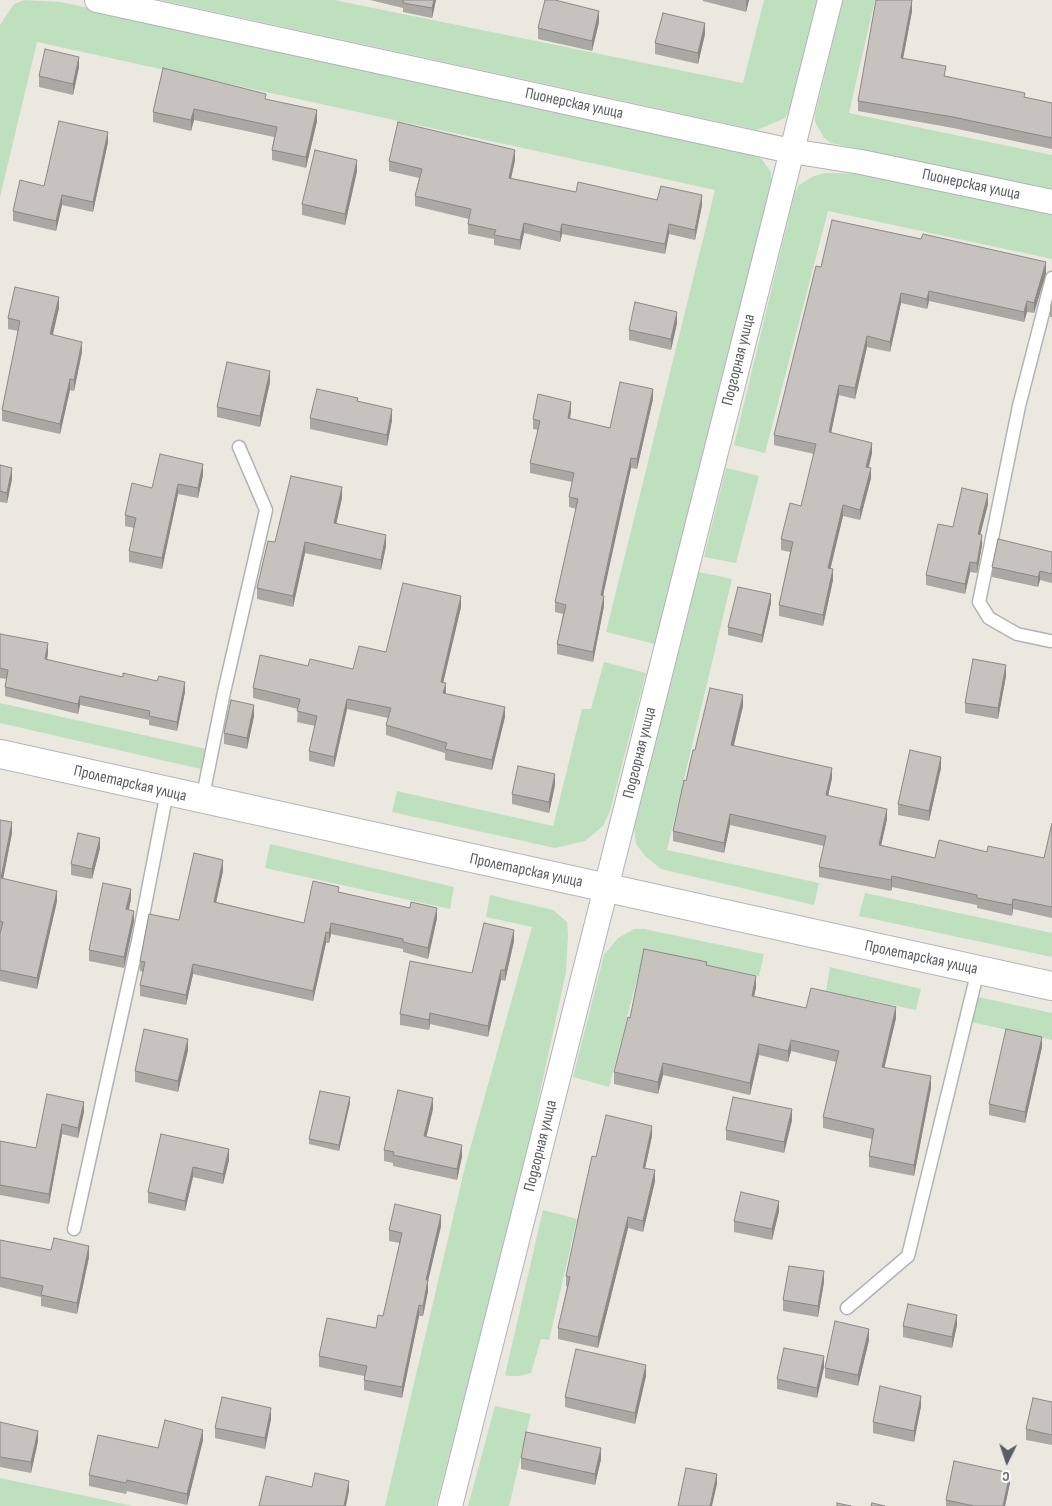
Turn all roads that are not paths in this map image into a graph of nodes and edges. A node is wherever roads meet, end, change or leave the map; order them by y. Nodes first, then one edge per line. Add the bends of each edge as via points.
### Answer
1 (97, 0) edge
2 (830, 0) edge
3 (792, 151) junction
4 (1052, 202) edge
5 (1052, 278) edge
6 (239, 447) dead end
7 (1050, 641) dead end
8 (0, 754) edge
9 (167, 792) junction
10 (202, 800) junction
11 (606, 888) junction
12 (978, 970) junction
13 (1052, 986) edge
14 (74, 1229) dead end
15 (846, 1308) dead end
16 (450, 1506) edge

1 - 3 street, Пионерская улица
2 - 3 street, Подгорная улица
3 - 4 street, Пионерская улица
3 - 11 street, Подгорная улица
5 - 7 lane via 1019,406 979,602 989,618 1017,634
6 - 10 lane via 266,510
8 - 9 street, Пролетарская улица
9 - 10 street, Пролетарская улица
9 - 14 lane via 138,941
10 - 11 street, Пролетарская улица
11 - 12 street, Пролетарская улица
11 - 16 street, Подгорная улица
12 - 13 street, Пролетарская улица
12 - 15 lane via 908,1256

